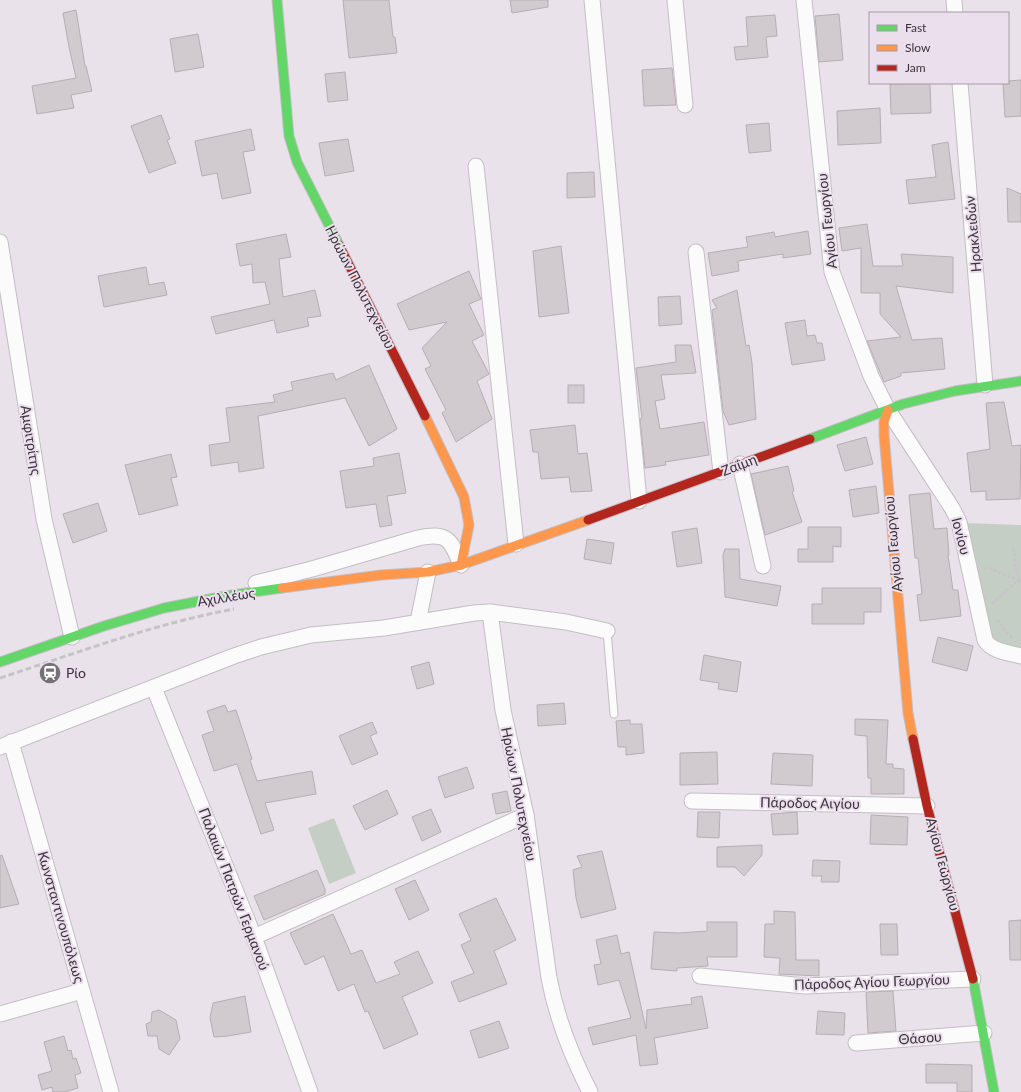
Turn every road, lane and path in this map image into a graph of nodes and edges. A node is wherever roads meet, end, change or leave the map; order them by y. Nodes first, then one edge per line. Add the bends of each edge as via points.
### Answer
1 (277, 0) edge
2 (592, 0) edge
3 (675, 0) edge
4 (804, 0) edge
5 (954, 0) edge
6 (955, 12) edge
7 (960, 84) edge
8 (684, 104) dead end
9 (476, 166) dead end
10 (0, 242) edge
11 (696, 252) dead end
12 (1021, 381) edge
13 (986, 385) junction
14 (888, 410) junction
15 (740, 464) junction
16 (721, 472) junction
17 (639, 501) junction
18 (516, 544) junction
19 (1013, 546) dead end
20 (460, 565) junction
21 (763, 566) dead end
22 (970, 571) junction
23 (428, 572) junction
24 (1020, 580) edge
25 (1021, 584) edge
26 (236, 595) junction
27 (987, 608) dead end
28 (490, 612) junction
29 (992, 614) dead end
30 (418, 622) junction
31 (607, 631) joint
32 (72, 637) junction
33 (1019, 650) edge
34 (0, 662) edge
35 (154, 688) junction
36 (614, 714) dead end
37 (6, 744) edge
38 (692, 801) dead end
39 (927, 806) junction
40 (526, 815) junction
41 (254, 937) junction
42 (700, 976) dead end
43 (973, 979) junction
44 (82, 991) junction
45 (0, 1014) edge
46 (984, 1033) junction
47 (856, 1042) dead end
48 (107, 1091) edge
49 (310, 1092) edge
50 (590, 1092) edge
51 (994, 1092) edge

1 - 20 street, Ηρώων Πολυτεχνείου via 289,136 297,162 464,497 469,525
2 - 17 street
3 - 8 street
4 - 14 street, Αγίου Γεωργίου via 832,272 871,376
5 - 6 street
7 - 13 street, Ηρακλειδών
9 - 18 street
10 - 32 street, Αμφιτρίτης via 44,519
11 - 16 street
12 - 13 street, Ζαΐμη
13 - 14 street, Ζαΐμη via 924,398
14 - 15 street, Ζαΐμη
14 - 22 street, Ιονίου via 956,516
14 - 39 street, Αγίου Γεωργίου via 884,422 884,435 908,713
15 - 16 street, Ζαΐμη
15 - 21 street
16 - 17 street, Ζαΐμη
17 - 18 street, Ζαΐμη
18 - 20 street, Ζαΐμη
19 - 24 path
20 - 23 street, Αχιλλέως
20 - 26 street via 454,547 446,539 429,536 249,584
22 - 24 path via 988,568
22 - 33 street, Ιονίου via 987,644 992,647
23 - 26 street, Αχιλλέως via 327,581
23 - 30 street
24 - 25 path
24 - 27 path
26 - 32 street, Αχιλλέως via 164,608
28 - 30 street
28 - 31 street via 566,622
28 - 40 street, Ηρώων Πολυτεχνείου via 503,710
29 - 33 path
30 - 35 street via 289,640 234,656
31 - 36 lane
32 - 34 street, Αχιλλέως
35 - 37 street
35 - 41 street, Παλαιών Πατρών Γερμανού
37 - 44 street, Κωνσταντινουπόλεως
38 - 39 street, Πάροδος Αιγίου
39 - 43 street, Αγίου Γεωργίου
40 - 41 street
40 - 50 street, Ηρώων Πολυτεχνείου via 554,1005 564,1037
41 - 49 street, Παλαιών Πατρών Γερμανού
42 - 43 street, Πάροδος Αγίου Γεωργίου via 805,986
43 - 46 street, Αγίου Γεωργίου
44 - 45 street
44 - 48 street, Κωνσταντινουπόλεως
46 - 47 street, Θάσου
46 - 51 street, Αγίου Γεωργίου

